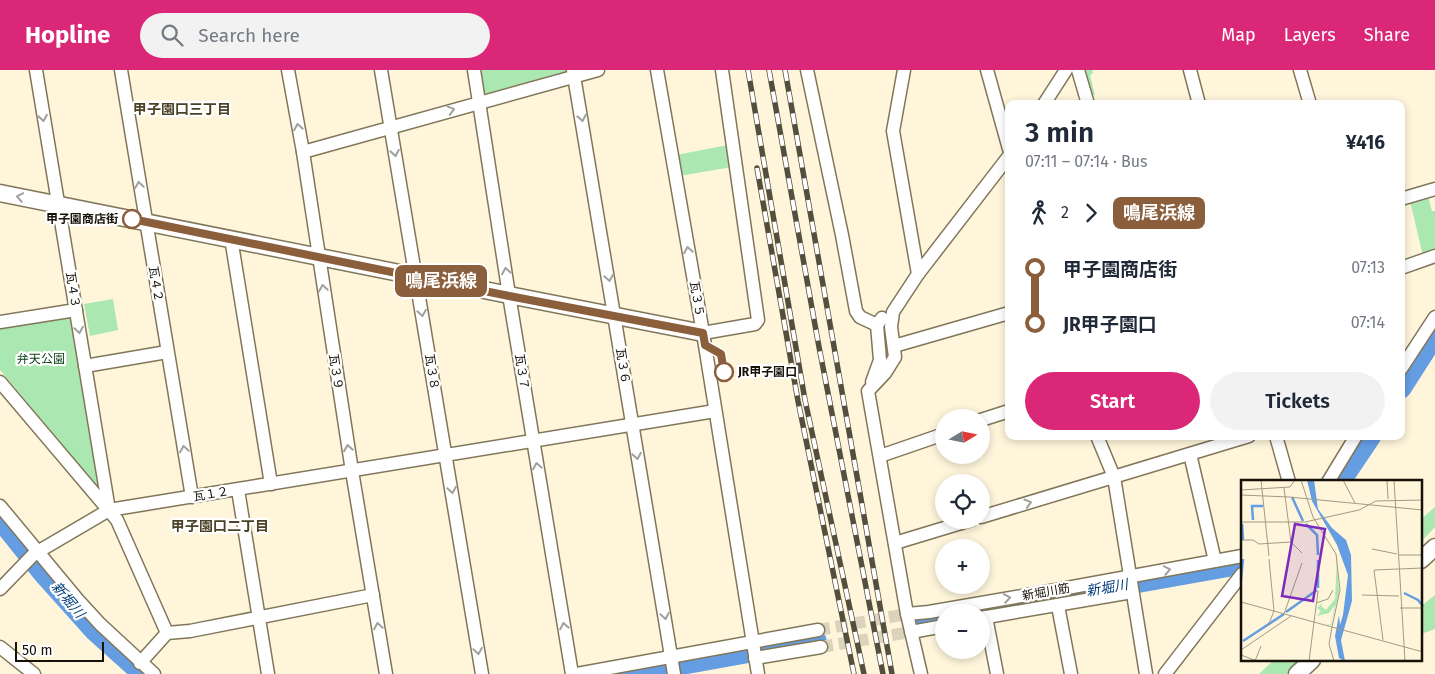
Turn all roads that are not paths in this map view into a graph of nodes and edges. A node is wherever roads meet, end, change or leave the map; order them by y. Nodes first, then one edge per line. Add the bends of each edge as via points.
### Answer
1 (36, 70) edge
2 (121, 70) edge
3 (288, 70) edge
4 (381, 70) edge
5 (474, 70) edge
6 (598, 70) edge
7 (657, 70) edge
8 (722, 70) edge
9 (808, 70) edge
10 (904, 70) edge
11 (987, 70) edge
12 (1066, 70) edge
13 (1078, 70) edge
14 (1190, 70) edge
15 (1300, 70) edge
16 (574, 73) edge
17 (1047, 100) edge
18 (1087, 100) edge
19 (1198, 100) edge
20 (1309, 100) edge
21 (480, 103) junction
22 (391, 127) junction
23 (1005, 135) edge
24 (303, 152) junction
25 (1005, 161) edge
26 (1435, 189) edge
27 (0, 193) edge
28 (1405, 198) edge
29 (59, 204) junction
30 (145, 222) junction
31 (231, 238) junction
32 (1435, 256) edge
33 (318, 257) junction
34 (1405, 267) edge
35 (918, 274) junction
36 (416, 276) junction
37 (509, 296) junction
38 (76, 310) junction
39 (1005, 314) edge
40 (615, 316) junction
41 (885, 317) junction
42 (1435, 317) edge
43 (0, 322) edge
44 (703, 333) junction
45 (894, 346) junction
46 (167, 352) junction
47 (1405, 363) edge
48 (85, 366) junction
49 (0, 382) edge
50 (872, 385) junction
51 (715, 411) junction
52 (1005, 412) edge
53 (990, 417) edge
54 (632, 425) junction
55 (935, 437) edge
56 (1099, 440) edge
57 (1236, 440) edge
58 (1277, 440) edge
59 (1354, 440) edge
60 (533, 441) junction
61 (1190, 454) junction
62 (446, 456) junction
63 (880, 456) junction
64 (352, 471) junction
65 (1114, 477) junction
66 (1288, 480) edge
67 (1329, 480) edge
68 (271, 484) junction
69 (238, 490) junction
70 (192, 497) junction
71 (0, 506) edge
72 (109, 510) junction
73 (990, 514) edge
74 (941, 529) edge
75 (895, 543) junction
76 (1435, 547) edge
77 (34, 555) junction
78 (1241, 558) edge
79 (1422, 559) edge
80 (1215, 561) junction
81 (1241, 575) edge
82 (1131, 584) junction
83 (0, 589) edge
84 (373, 595) junction
85 (1058, 606) junction
86 (907, 614) junction
87 (259, 617) junction
88 (990, 617) edge
89 (935, 628) edge
90 (818, 630) tunnel mouth
91 (911, 632) junction
92 (167, 633) junction
93 (990, 644) edge
94 (0, 647) edge
95 (822, 647) tunnel mouth
96 (754, 651) junction
97 (140, 662) junction
98 (1310, 662) edge
99 (673, 666) edge
100 (34, 674) edge
101 (154, 674) edge
102 (268, 674) edge
103 (386, 674) edge
104 (482, 674) edge
105 (572, 674) edge
106 (577, 674) edge
107 (758, 674) edge
108 (921, 674) edge
109 (997, 674) edge
110 (1071, 674) edge
111 (1146, 674) edge
112 (1165, 674) edge
113 (1298, 674) edge

1 -> 29 street, 瓦４３
30 -> 2 street, 瓦４２
24 -> 3 street, 瓦３９
4 - 22 street, 瓦３８
5 - 21 street, 瓦３７
6 - 16 street
44 -> 7 street, 瓦３５
8 - 44 street via 758,320 755,324
9 - 41 street via 856,311 860,317
10 - 35 street via 894,131
11 - 23 street
12 - 17 street
13 - 18 street
14 - 19 street
15 - 20 street
16 - 21 street
16 -> 40 street, 瓦３６
22 -> 21 street
37 -> 21 street, 瓦３７
22 - 24 street
22 -> 36 street, 瓦３８
24 - 33 street, 瓦３９
25 - 35 street
26 - 28 street
29 -> 27 main road
29 - 30 main road
29 - 38 street, 瓦４３
30 - 31 main road
30 - 46 street, 瓦４２
31 - 33 main road
31 - 68 street
32 - 34 street
33 - 36 main road
64 -> 33 street, 瓦３９
35 - 41 street
36 - 37 main road
36 -> 62 street, 瓦３８
37 - 40 main road
37 - 60 street, 瓦３７
38 - 43 street
38 -> 48 street, 瓦４３
39 - 45 street
40 - 44 main road
40 - 54 street, 瓦３６
41 - 45 street via 891,327
41 - 50 street via 880,360
42 - 47 street
44 - 51 street, 瓦３５
45 - 50 street via 895,357
46 - 48 street
70 -> 46 street, 瓦４２
48 - 72 street, 瓦４３
49 - 72 street
50 - 63 street via 868,391
51 - 54 street, 瓦１２
51 - 96 street, 瓦３５
52 - 53 street
54 - 60 street, 瓦１２
54 -> 99 street, 瓦３６
55 - 63 street
56 - 65 street
57 - 61 street
58 - 66 street
59 - 67 street
60 - 62 street, 瓦１２
105 -> 60 street, 瓦３７
61 - 65 street
61 - 80 street
62 - 64 street, 瓦１２
62 -> 104 street, 瓦３８
63 - 75 street
64 - 68 street, 瓦１２
64 - 84 street, 瓦３９
73 -> 65 street
65 - 82 street
68 - 69 street, 瓦１２
69 - 70 street, 瓦１２
69 - 87 street
70 - 72 street, 瓦１２
71 - 77 street
72 - 77 street, 瓦１２
72 - 92 street via 117,520
74 - 75 street
75 - 86 street
76 - 79 main road
77 - 83 street, 瓦１２
77 - 97 street
78 - 80 street, 新堀川筋
82 -> 80 street, 新堀川筋
81 - 112 street
82 - 85 street
86 -> 82 street, 新堀川筋
82 - 111 street
84 - 87 street
103 -> 84 street, 瓦３９
85 - 88 street
85 - 110 street
86 - 91 street
87 - 92 street
87 - 102 street
89 - 91 street
90 - 96 street
91 - 108 street
92 - 97 street
93 - 109 street
94 - 100 street
95 - 96 street
96 - 99 street
96 - 107 street, 瓦３５
97 - 101 street
98 - 113 main road
99 - 106 street

